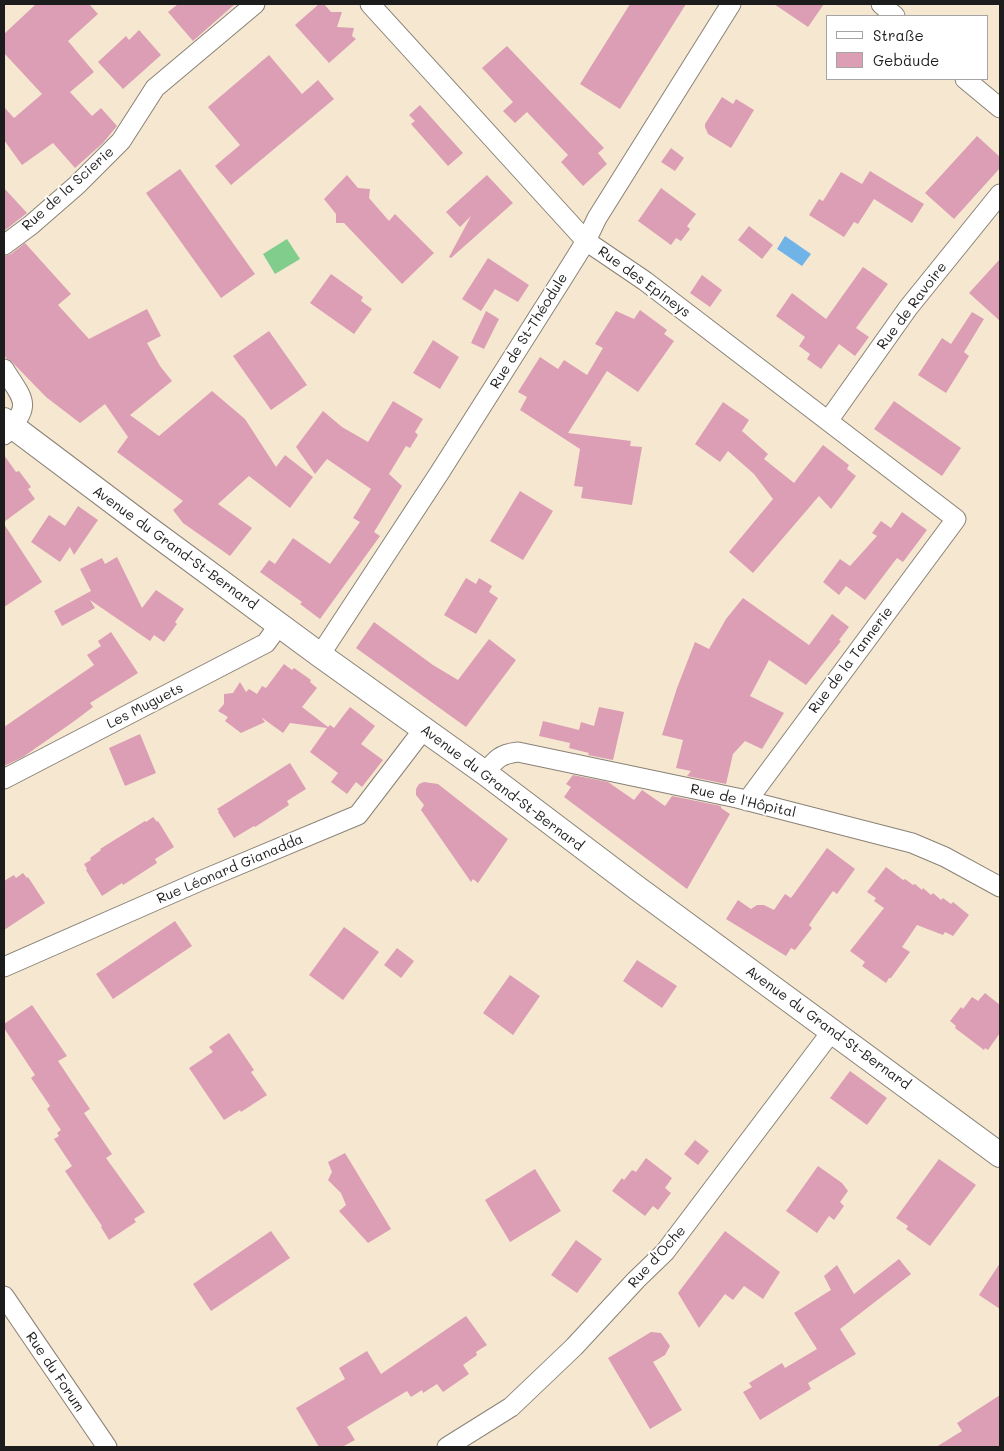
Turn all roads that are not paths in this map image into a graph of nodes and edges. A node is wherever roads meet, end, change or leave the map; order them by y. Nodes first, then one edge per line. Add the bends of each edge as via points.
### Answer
1 (255, 4) edge
2 (370, 4) edge
3 (731, 4) edge
4 (881, 4) edge
5 (894, 15) edge
6 (966, 80) edge
7 (1000, 108) edge
8 (1000, 194) edge
9 (586, 241) junction
10 (4, 245) edge
11 (4, 369) edge
12 (828, 421) junction
13 (7, 427) edge
14 (956, 519) joint
15 (280, 625) junction
16 (320, 655) junction
17 (423, 730) junction
18 (485, 773) junction
19 (4, 779) edge
20 (747, 802) junction
21 (1000, 887) edge
22 (4, 967) edge
23 (832, 1031) junction
24 (1000, 1155) edge
25 (4, 1296) edge
26 (107, 1447) edge
27 (447, 1447) edge

1 - 10 street, Rue de la Scierie via 155,88 121,141 78,185
2 - 9 street, Rue des Epineys
3 - 9 street, Rue de St-Théodule via 597,218
4 - 5 street
6 - 7 street
8 - 12 street, Rue de Ravoire via 908,308
9 - 12 street, Rue des Epineys via 645,281
9 - 16 street, Rue de St-Théodule
11 - 13 street via 23,399 23,408
12 - 14 street, Rue des Epineys
13 - 15 street, Avenue du Grand-St-Bernard
14 - 20 street, Rue de la Tannerie
15 - 16 street, Avenue du Grand-St-Bernard
15 - 19 street, Les Muguets via 266,643
16 - 17 street, Avenue du Grand-St-Bernard
17 - 18 street, Avenue du Grand-St-Bernard
17 - 22 street, Rue Léonard Gianadda via 358,815
18 - 20 street, Rue de l'Hôpital via 497,758 518,752
18 - 23 street, Avenue du Grand-St-Bernard
20 - 21 street, Rue de l'Hôpital via 912,843
23 - 24 street, Avenue du Grand-St-Bernard
23 - 27 street, Rue d'Oche via 665,1252 539,1382 511,1407
25 - 26 street, Rue du Forum

